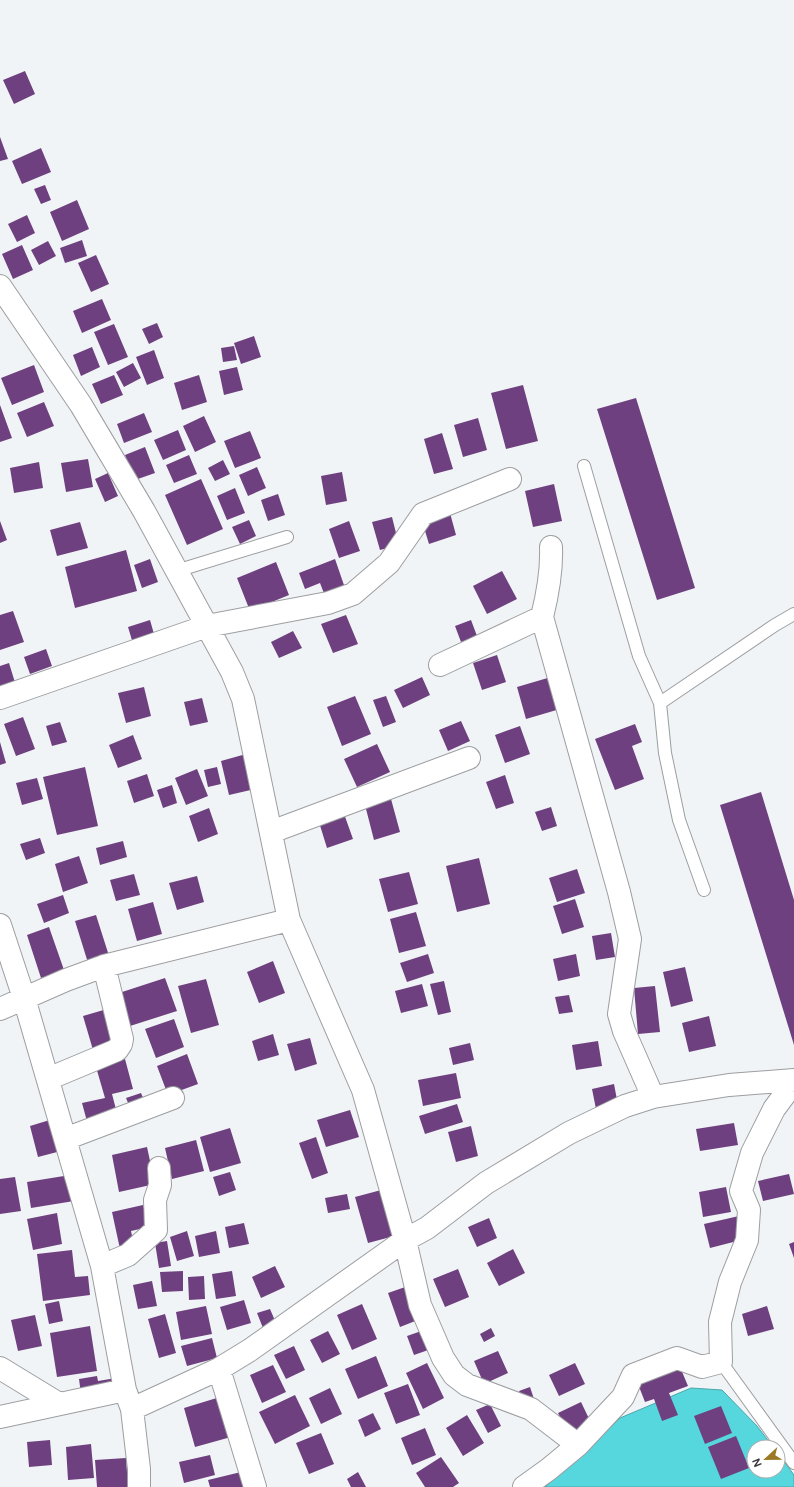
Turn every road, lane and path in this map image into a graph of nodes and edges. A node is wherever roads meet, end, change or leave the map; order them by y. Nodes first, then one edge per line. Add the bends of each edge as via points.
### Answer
1 (0, 286) edge
2 (584, 466) dead end
3 (510, 479) dead end
4 (287, 537) dead end
5 (551, 547) dead end
6 (176, 570) junction
7 (794, 614) edge
8 (542, 617) junction
9 (207, 626) junction
10 (440, 665) dead end
11 (0, 698) edge
12 (660, 703) junction
13 (469, 758) dead end
14 (271, 832) junction
15 (704, 890) dead end
16 (289, 920) junction
17 (0, 925) edge
18 (104, 966) junction
19 (24, 998) junction
20 (0, 1009) edge
21 (48, 1079) junction
22 (794, 1081) edge
23 (652, 1097) junction
24 (173, 1098) dead end
25 (65, 1139) junction
26 (159, 1168) dead end
27 (405, 1240) junction
28 (102, 1266) junction
29 (721, 1362) junction
30 (0, 1368) edge
31 (219, 1369) junction
32 (129, 1399) junction
33 (58, 1404) junction
34 (0, 1416) edge
35 (578, 1445) junction
36 (794, 1462) edge
37 (139, 1487) edge
38 (255, 1487) edge
39 (524, 1487) edge

1 - 6 street via 81,405
2 - 12 lane via 639,656
3 - 9 street via 423,514 389,563 353,594 328,603
4 - 6 lane
5 - 8 street via 552,565
6 - 9 street
7 - 12 lane
8 - 10 street
8 - 23 street via 630,939 619,1014
9 - 11 street
9 - 14 street via 232,672 243,700
12 - 15 lane via 665,752 679,820
13 - 14 street
14 - 16 street
16 - 18 street
16 - 27 street via 362,1090
17 - 19 street
18 - 19 street
18 - 21 street via 122,1039 121,1044 117,1050
19 - 20 street
19 - 21 street
21 - 25 street
22 - 23 street via 729,1085
22 - 29 street via 774,1109 752,1153 741,1191 749,1210 747,1240 730,1282 720,1322
23 - 27 street via 624,1106 569,1132 486,1183 427,1228
24 - 25 street
25 - 28 street
26 - 28 street via 160,1185 155,1200 156,1230 128,1255
27 - 31 street via 250,1350
27 - 35 street via 420,1305 443,1358 454,1375 467,1385 531,1409
28 - 32 street
29 - 35 street via 702,1367 677,1358 633,1375 623,1397
29 - 36 lane
30 - 33 street
31 - 32 street
31 - 38 street
32 - 33 street
32 - 37 street via 139,1469
33 - 34 street
35 - 39 street

